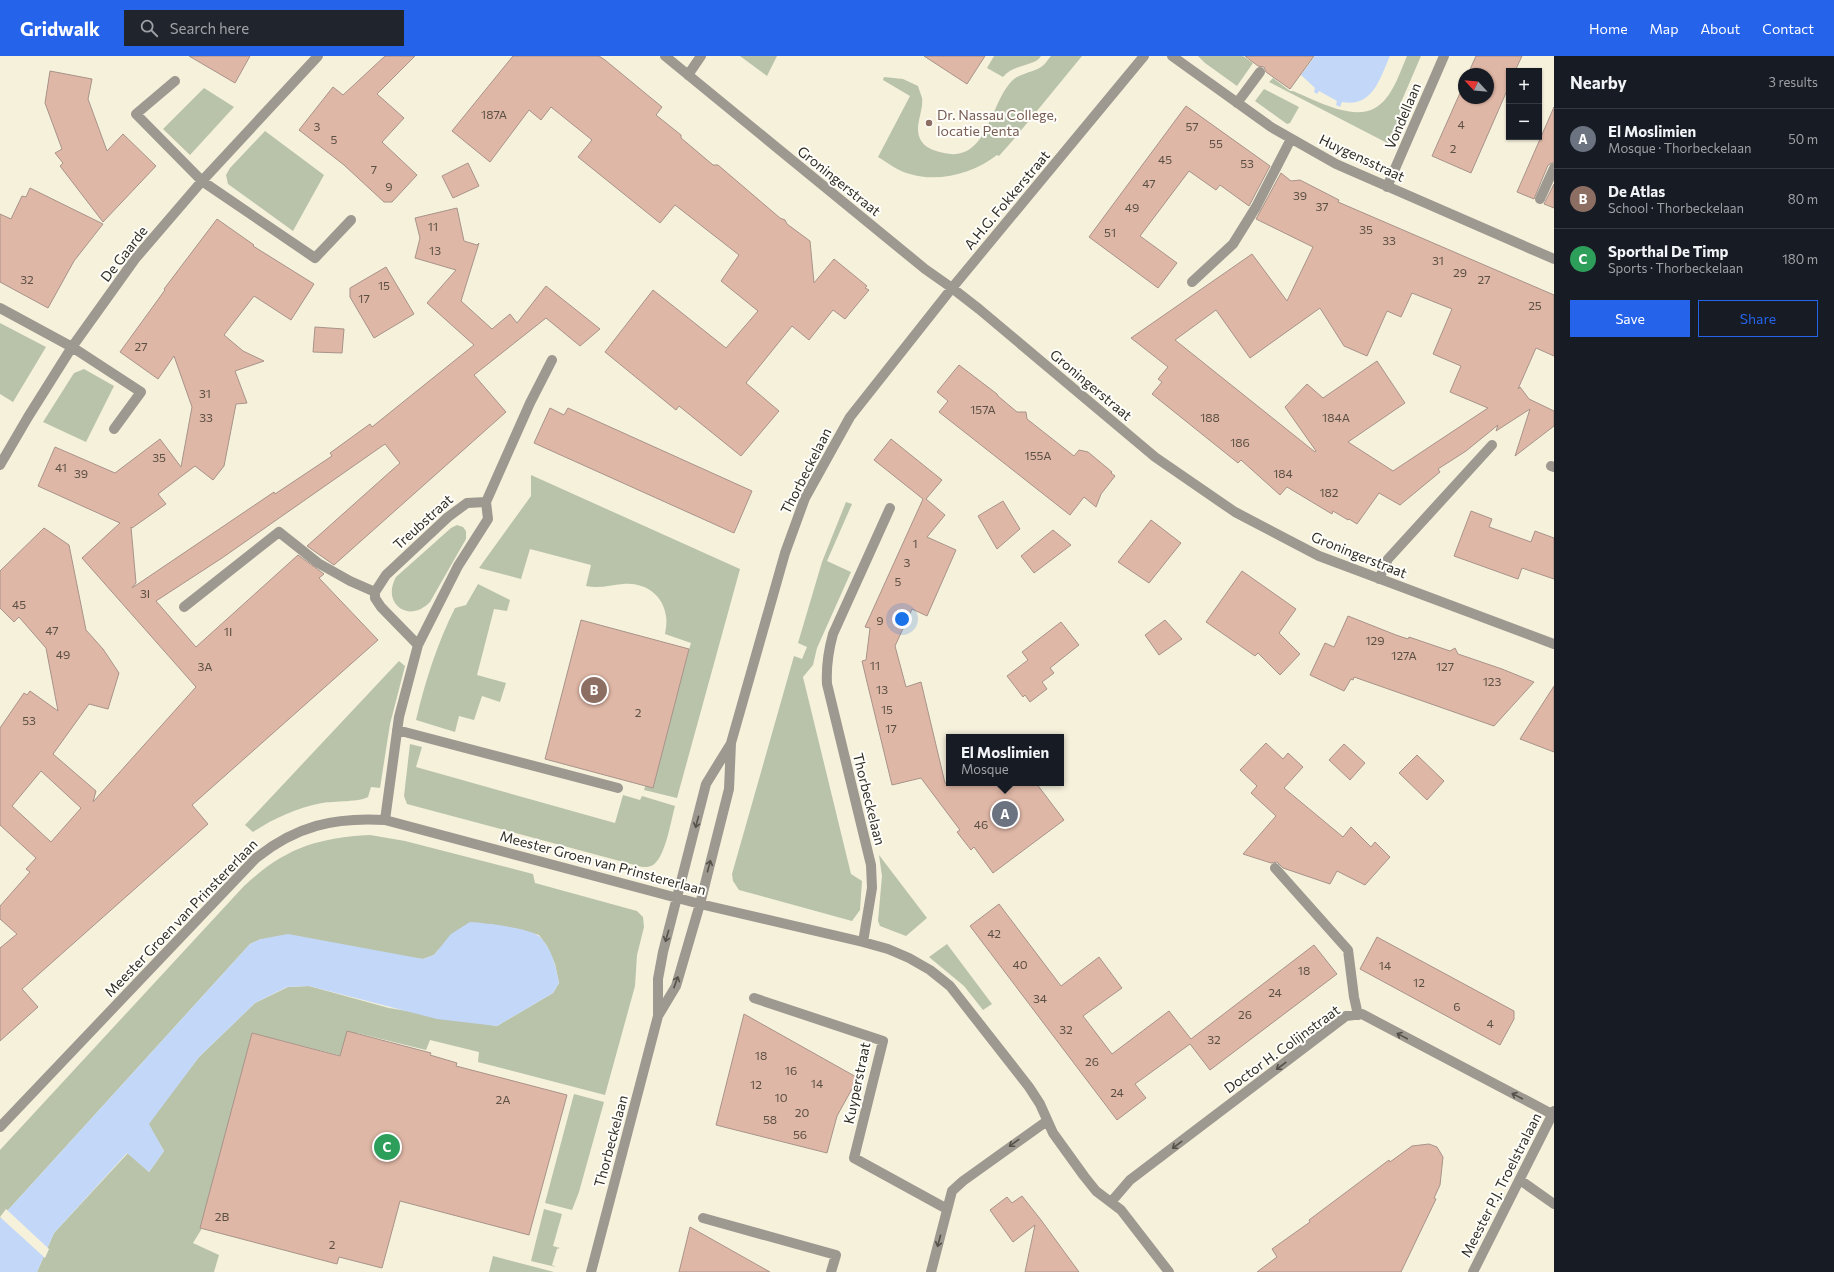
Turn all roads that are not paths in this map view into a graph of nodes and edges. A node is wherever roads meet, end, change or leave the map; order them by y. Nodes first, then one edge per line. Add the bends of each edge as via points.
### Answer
1 (318, 56) edge
2 (665, 56) edge
3 (701, 56) edge
4 (1144, 56) edge
5 (1172, 56) edge
6 (1444, 56) edge
7 (1260, 72) dead end
8 (688, 75) junction
9 (175, 81) dead end
10 (1237, 103) junction
11 (1291, 139) junction
12 (1554, 168) edge
13 (202, 181) junction
14 (1388, 187) junction
15 (1540, 199) dead end
16 (351, 220) dead end
17 (1554, 259) edge
18 (1192, 282) dead end
19 (952, 288) junction
20 (0, 308) edge
21 (72, 347) junction
22 (552, 360) dead end
23 (114, 429) dead end
24 (1492, 445) dead end
25 (0, 465) edge
26 (486, 502) junction
27 (890, 508) dead end
28 (1380, 579) junction
29 (375, 592) junction
30 (184, 607) dead end
31 (418, 644) junction
32 (1554, 644) edge
33 (397, 730) junction
34 (731, 743) junction
35 (618, 788) dead end
36 (385, 820) junction
37 (1275, 868) dead end
38 (677, 898) junction
39 (700, 904) junction
40 (863, 942) junction
41 (754, 998) dead end
42 (1358, 1015) junction
43 (658, 1016) junction
44 (1553, 1113) edge
45 (1047, 1121) junction
46 (0, 1127) edge
47 (1520, 1180) junction
48 (1111, 1202) junction
49 (1554, 1204) edge
50 (947, 1209) junction
51 (703, 1218) dead end
52 (591, 1272) edge
53 (831, 1272) edge
54 (931, 1272) edge
55 (1169, 1272) edge
56 (1473, 1272) edge

1 - 13 street, De Gaarde
2 - 8 street, Groningerstraat
3 - 8 street
4 - 19 street, A.H.G. Fokkerstraat
5 - 10 street, Huygensstraat
6 - 14 street, Vondellaan
7 - 10 street
8 - 19 street, Groningerstraat via 918,264
9 - 13 street via 136,114
10 - 11 street, Huygensstraat
11 - 14 street, Huygensstraat via 1336,164
11 - 18 street via 1256,207 1233,244
12 - 15 street
13 - 16 street via 315,258
13 - 21 street, De Gaarde via 135,259
14 - 17 street, Huygensstraat
19 - 28 street, Groningerstraat via 1156,457 1236,512 1319,556
19 - 34 street, Thorbeckelaan via 850,417 805,498 785,553
20 - 21 street
21 - 23 street via 141,392
21 - 25 street, De Gaarde
22 - 26 street
24 - 28 street via 1388,559
26 - 29 street, Treubstraat via 467,503 448,517 386,575
26 - 31 street via 488,519 458,566
27 - 40 street, Thorbeckelaan via 833,634 826,666 827,684 870,865 872,888
28 - 32 street, Groningerstraat
29 - 30 street via 318,563 279,532
29 - 31 street via 375,598 381,607
31 - 33 street
33 - 35 street
33 - 36 street
34 -> 38 street, Thorbeckelaan via 706,784
39 -> 34 street, Thorbeckelaan via 729,789
36 - 38 street, Meester Groen van Prinstererlaan
36 - 46 street, Meester Groen van Prinstererlaan via 363,819 319,824 286,837 256,858
37 - 42 street via 1348,950
38 - 39 street, Meester Groen van Prinstererlaan
38 -> 43 street, Thorbeckelaan via 662,952 658,979
39 - 40 street, Meester Groen van Prinstererlaan
43 -> 39 street, Thorbeckelaan via 676,986
40 - 45 street, Meester Groen van Prinstererlaan via 910,958 950,986 1029,1087
41 - 50 street, Kuyperstraat via 883,1041 854,1158
44 -> 42 street, Doctor H. Colijnstraat via 1362,1014
42 -> 48 street, Doctor H. Colijnstraat via 1346,1016 1130,1180
43 - 52 street, Thorbeckelaan
44 - 47 street, Meester P.J. Troelstralaan
45 - 48 street, Meester Groen van Prinstererlaan via 1084,1176 1096,1191
45 -> 50 street via 963,1181 952,1191
47 - 49 street
47 - 56 street, Meester P.J. Troelstralaan
48 - 55 street, Meester Groen van Prinstererlaan via 1121,1210
50 -> 54 street
51 - 53 street via 836,1255

